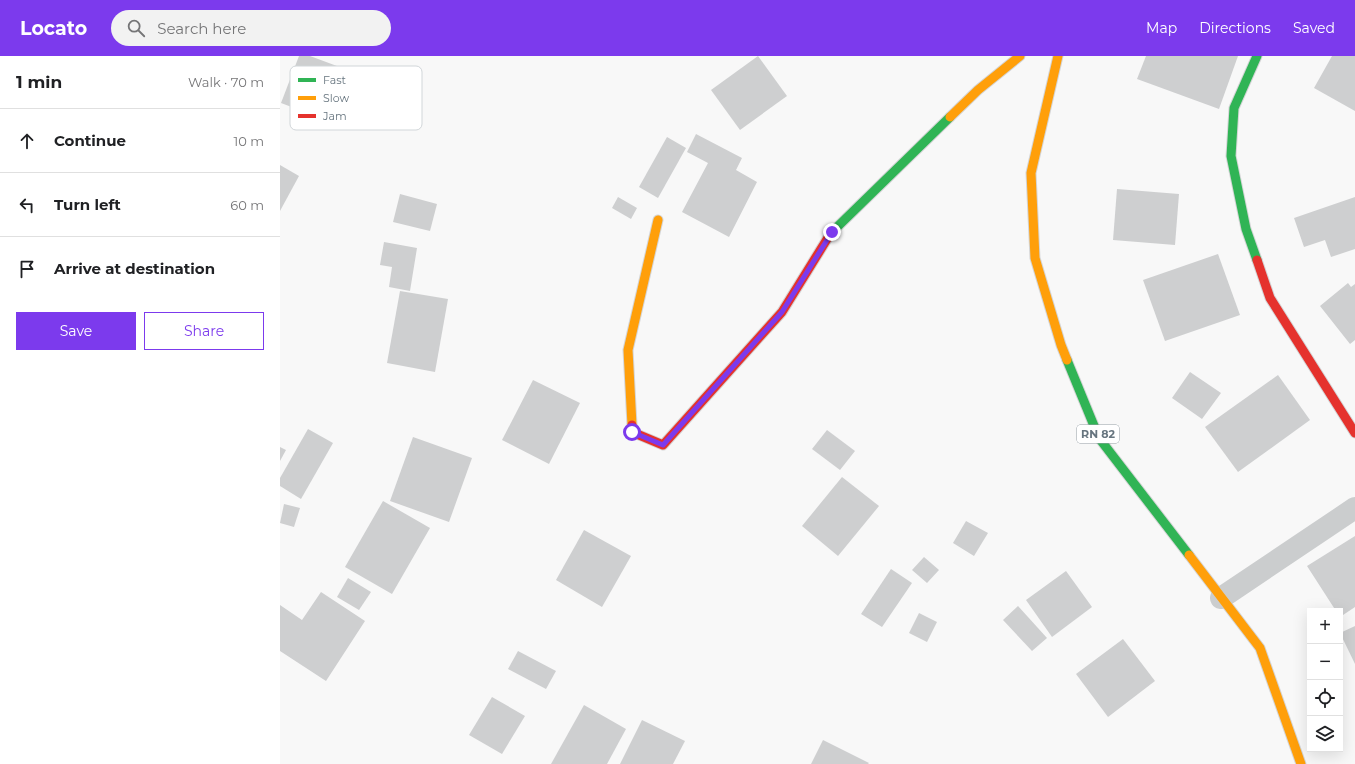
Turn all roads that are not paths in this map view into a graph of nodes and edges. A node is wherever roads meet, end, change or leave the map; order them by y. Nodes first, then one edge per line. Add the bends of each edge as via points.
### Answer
1 (1020, 56) edge
2 (1058, 56) edge
3 (1257, 56) edge
4 (658, 220) dead end
5 (1355, 433) edge
6 (1355, 508) edge
7 (1221, 598) junction
8 (1301, 764) edge

1 - 4 street via 978,90 832,232 782,312 663,445 632,432 628,350
2 - 7 street, RN 82 via 1032,173 1036,258 1061,345 1100,438
3 - 5 street via 1234,108 1231,156 1246,229 1270,298
6 - 7 street
7 - 8 street, RN 82 via 1260,648

